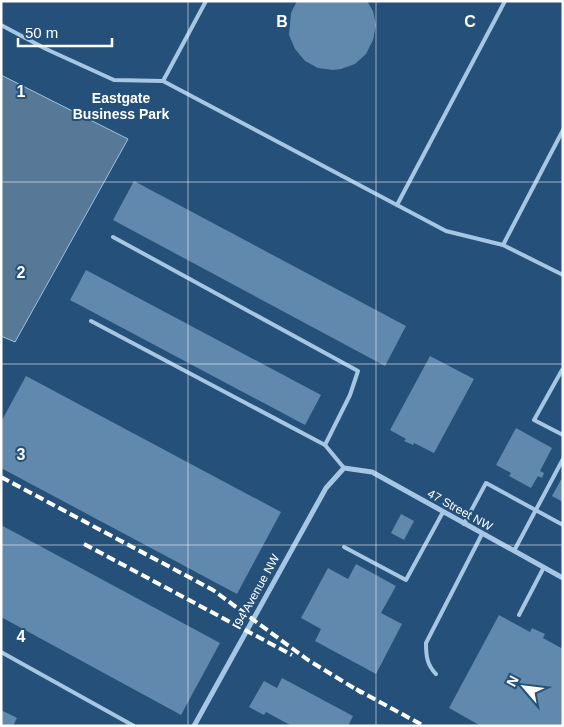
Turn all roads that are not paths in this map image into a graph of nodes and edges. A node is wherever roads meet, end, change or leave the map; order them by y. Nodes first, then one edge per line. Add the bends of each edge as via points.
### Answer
1 (206, 1) edge
2 (504, 1) edge
3 (1, 25) edge
4 (163, 81) junction
5 (563, 130) edge
6 (397, 205) junction
7 (113, 237) dead end
8 (503, 244) junction
9 (563, 275) edge
10 (90, 321) dead end
11 (562, 370) edge
12 (563, 436) edge
13 (326, 445) junction
14 (563, 459) edge
15 (344, 468) junction
16 (536, 510) junction
17 (444, 512) junction
18 (464, 524) junction
19 (563, 525) edge
20 (482, 534) junction
21 (344, 547) dead end
22 (514, 551) junction
23 (544, 568) junction
24 (563, 578) edge
25 (519, 616) dead end
26 (1, 652) edge
27 (436, 674) dead end
28 (134, 726) edge
29 (194, 726) edge

1 - 4 lane
2 - 6 lane
3 - 4 lane via 114,80
4 - 6 lane
5 - 8 lane
6 - 8 lane via 446,231
7 - 13 lane via 358,371
8 - 9 lane
10 - 13 lane
11 - 12 lane via 534,420
13 - 15 lane
14 - 16 lane
15 - 17 street, 47 Street NW via 372,472
15 - 29 street, 94 Avenue NW via 326,488
16 - 18 lane via 486,483
16 - 19 lane
16 - 22 lane
17 - 18 street, 47 Street NW
17 - 21 lane via 406,580
18 - 20 street, 47 Street NW
20 - 22 street, 47 Street NW
20 - 27 lane via 426,643 426,658
22 - 23 street, 47 Street NW
23 - 24 street, 47 Street NW
23 - 25 lane
26 - 28 lane

